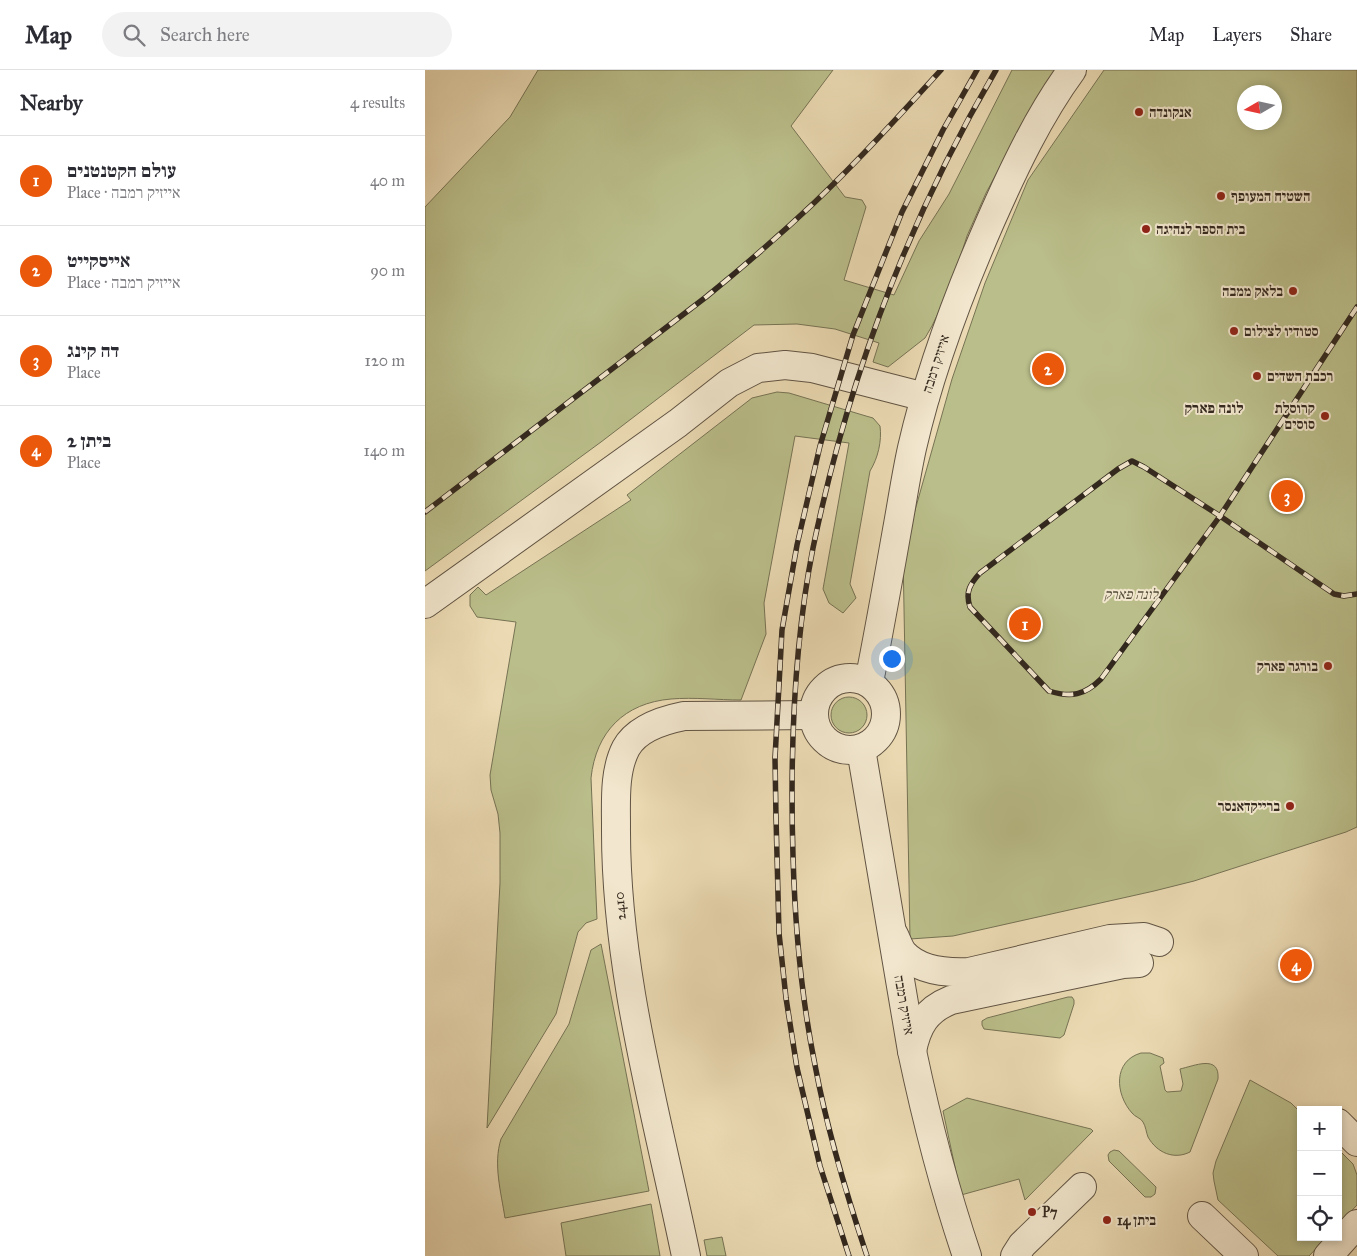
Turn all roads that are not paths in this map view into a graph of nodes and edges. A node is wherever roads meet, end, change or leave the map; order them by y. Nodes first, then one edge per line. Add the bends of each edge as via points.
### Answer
1 (1072, 70) edge
2 (925, 397) junction
3 (425, 604) edge
4 (869, 682) junction
5 (813, 716) junction
6 (861, 749) junction
7 (892, 928) junction
8 (1159, 942) dead end
9 (1139, 963) dead end
10 (912, 1051) junction
11 (1342, 1127) edge
12 (1357, 1142) edge
13 (1082, 1187) dead end
14 (1202, 1216) dead end
15 (1357, 1224) edge
16 (686, 1256) edge
17 (967, 1256) edge
18 (1015, 1256) edge
19 (1244, 1256) edge
20 (1328, 1256) edge

1 - 2 street, אייזיק רמבה via 1008,183 950,321
2 - 3 street via 812,368 785,365 758,368 729,384
2 - 4 street, אייזיק רמבה via 911,449
4 - 5 street via 850,677 831,682 818,696
4 - 6 street via 884,700 885,724 880,735
5 - 6 street via 815,727 829,744 850,751
5 - 16 street, 2410 via 684,716 663,720 633,740 619,768 616,848 624,945 644,1060
6 - 7 street, אייזיק רמבה
7 - 8 street via 902,952 911,960 950,973 969,972 1110,940 1144,937
7 - 10 street, אייזיק רמבה
9 - 10 street via 951,1000 939,1005 921,1024
10 - 17 street, אייזיק רמבה via 927,1122
11 - 12 street
13 - 18 street via 1022,1245
14 - 19 street
15 - 20 street

